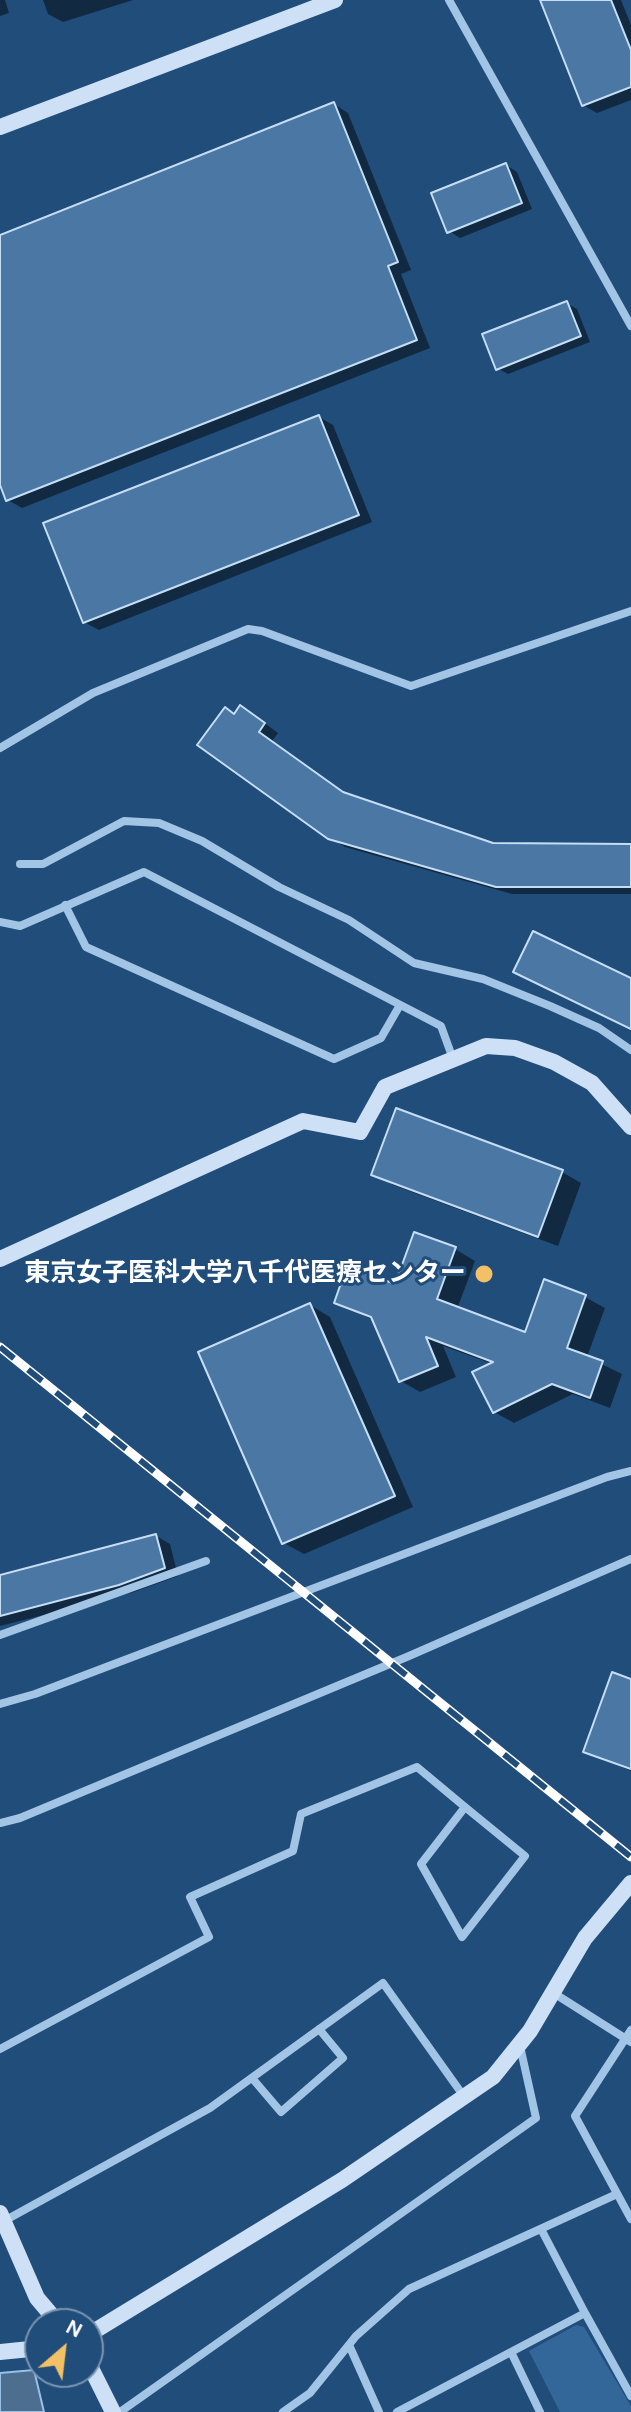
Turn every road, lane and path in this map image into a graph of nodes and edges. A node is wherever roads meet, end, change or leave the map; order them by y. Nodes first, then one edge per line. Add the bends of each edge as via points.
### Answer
1 (335, 0) edge
2 (449, 0) edge
3 (0, 127) edge
4 (631, 326) edge
5 (631, 611) edge
6 (0, 748) edge
7 (20, 864) dead end
8 (65, 905) junction
9 (0, 922) edge
10 (400, 1005) junction
11 (631, 1050) edge
12 (453, 1059) junction
13 (631, 1127) edge
14 (0, 1259) edge
15 (631, 1471) edge
16 (631, 1559) edge
17 (206, 1561) dead end
18 (0, 1635) edge
19 (0, 1704) edge
20 (465, 1807) junction
21 (0, 1823) edge
22 (631, 1883) edge
23 (551, 1992) junction
24 (319, 2029) junction
25 (629, 2036) edge
26 (520, 2045) junction
27 (0, 2049) edge
28 (252, 2078) junction
29 (465, 2098) junction
30 (617, 2194) junction
31 (2, 2217) edge
32 (631, 2219) edge
33 (541, 2229) junction
34 (45, 2308) edge
35 (585, 2313) junction
36 (104, 2325) edge
37 (349, 2345) junction
38 (24, 2350) edge
39 (0, 2352) edge
40 (511, 2352) junction
41 (101, 2388) edge
42 (631, 2396) edge
43 (113, 2412) edge
44 (120, 2412) edge
45 (283, 2412) edge
46 (379, 2412) edge
47 (397, 2412) edge
48 (540, 2412) edge

1 - 3 street
2 - 4 street
5 - 6 street via 411,686 248,629 93,693
7 - 11 street via 54,860 124,821 159,823 349,920 414,963 483,979 599,1028
8 - 9 street via 20,926
8 - 10 street via 144,872
8 - 10 street via 86,947 334,1059 381,1038
10 - 12 street via 441,1026
12 - 13 street via 486,1046 515,1048 554,1062 592,1083
12 - 14 street via 385,1087 360,1132 303,1121
15 - 19 street
16 - 21 street
17 - 18 street
20 - 20 street via 525,1856 462,1937 421,1864
20 - 27 street via 417,1767 301,1814 293,1851 190,1897 209,1937
22 - 23 street via 585,1938
23 - 25 street
23 - 26 street
24 - 28 street
24 - 28 street via 343,2058 281,2112
24 - 29 street via 383,1983
25 - 30 street via 575,2116
26 - 29 street via 493,2077
26 - 44 street via 536,2118
28 - 31 street via 210,2108
29 - 36 street
30 - 32 street
30 - 33 street
31 - 34 street
33 - 35 street
33 - 37 street via 409,2289
35 - 40 street
35 - 42 street
37 - 45 street via 310,2393
37 - 46 street
38 - 39 street
40 - 47 street
40 - 48 street
41 - 43 street

